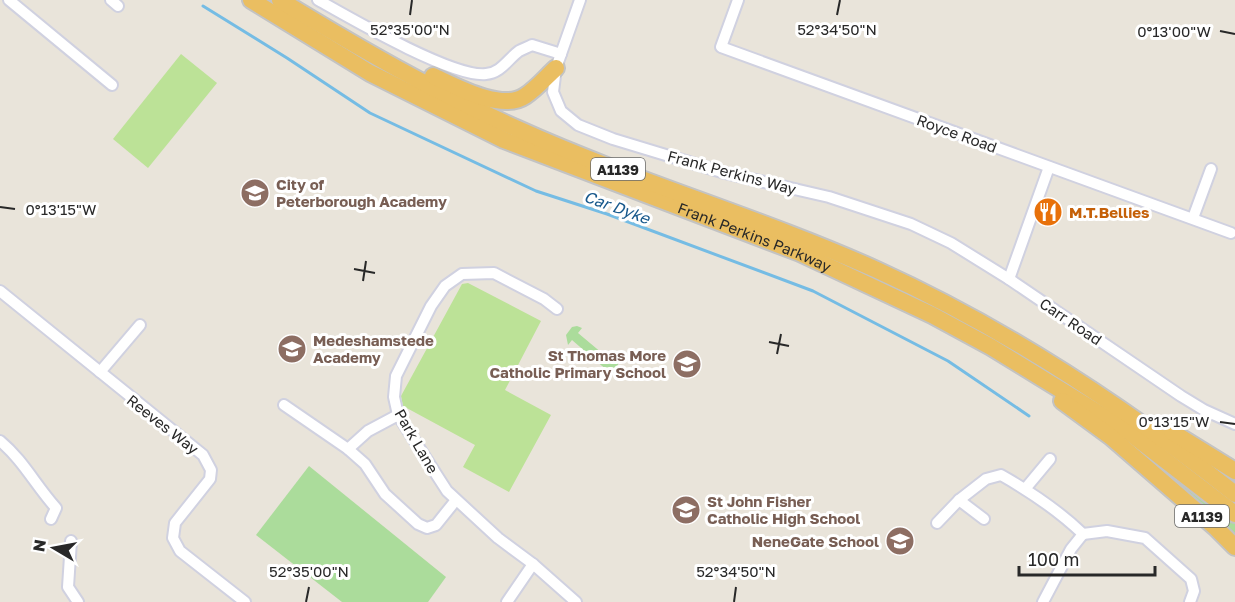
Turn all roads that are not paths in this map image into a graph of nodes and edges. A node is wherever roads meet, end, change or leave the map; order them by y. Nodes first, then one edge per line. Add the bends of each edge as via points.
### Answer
1 (9, 0) edge
2 (251, 0) edge
3 (280, 0) edge
4 (318, 0) edge
5 (580, 0) edge
6 (738, 0) edge
7 (294, 9) junction
8 (559, 61) junction
9 (109, 82) dead end
10 (1049, 167) junction
11 (1211, 169) dead end
12 (1193, 218) junction
13 (1231, 233) dead end
14 (1009, 279) junction
15 (0, 291) edge
16 (898, 299) junction
17 (557, 309) dead end
18 (140, 325) dead end
19 (100, 372) junction
20 (284, 405) dead end
21 (398, 415) junction
22 (1235, 424) edge
23 (0, 441) edge
24 (1170, 446) junction
25 (348, 449) junction
26 (1186, 457) junction
27 (1050, 459) dead end
28 (1235, 471) edge
29 (1025, 489) junction
30 (1235, 494) edge
31 (456, 500) junction
32 (959, 500) junction
33 (56, 508) dead end
34 (1235, 514) edge
35 (984, 519) dead end
36 (937, 523) dead end
37 (1083, 534) junction
38 (71, 541) dead end
39 (1235, 547) edge
40 (533, 564) junction
41 (78, 602) edge
42 (245, 602) edge
43 (507, 602) edge
44 (576, 602) edge
45 (1043, 602) edge
46 (1190, 602) edge

1 - 9 street
2 - 16 highway, Frank Perkins Parkway / A1139 via 370,74 494,136 800,253
3 - 7 highway, Frank Perkins Parkway / A1139
4 - 8 street via 416,52 466,73 486,75 532,45
5 - 8 street, Frank Perkins Way
6 - 10 street, Royce Road via 721,47
7 - 8 highway via 470,93 495,100 524,98
7 - 24 highway, Frank Perkins Parkway / A1139 via 383,62 519,130 759,221 878,271 977,322 1110,402 1145,415
8 - 14 street, Frank Perkins Way via 553,92 561,111 578,126 725,173 830,197 910,224 951,243
10 - 12 street, Royce Road
10 - 14 street
11 - 12 street
12 - 13 street, Royce Road
14 - 22 street, Carr Road via 1182,396
15 - 19 street, Reeves Way
16 - 24 highway, Frank Perkins Parkway / A1139 via 981,341 1126,430
16 - 39 highway, A1139 via 1055,397 1111,437
17 - 21 street, Park Lane via 494,273 471,272 453,278 431,306 396,376 394,397
18 - 19 street
19 - 42 street, Reeves Way via 209,462 210,479 175,523 173,538 180,551
20 - 25 street
21 - 25 street via 368,431
21 - 31 street, Park Lane
23 - 33 street
24 - 26 highway, Frank Perkins Parkway / A1139
24 - 26 highway, A1139
25 - 31 street via 385,494 418,524 427,528 436,525
26 - 28 highway, A1139
26 - 30 highway, Frank Perkins Parkway / A1139
26 - 34 highway, Frank Perkins Parkway / A1139
27 - 29 street
29 - 32 street via 1001,475 986,479
29 - 37 street via 1061,513
31 - 40 street, Park Lane
32 - 35 street
32 - 36 street
37 - 45 street
37 - 46 street via 1107,531 1145,538 1191,579 1194,591
38 - 41 street via 68,587
40 - 43 street
40 - 44 street, Park Lane

